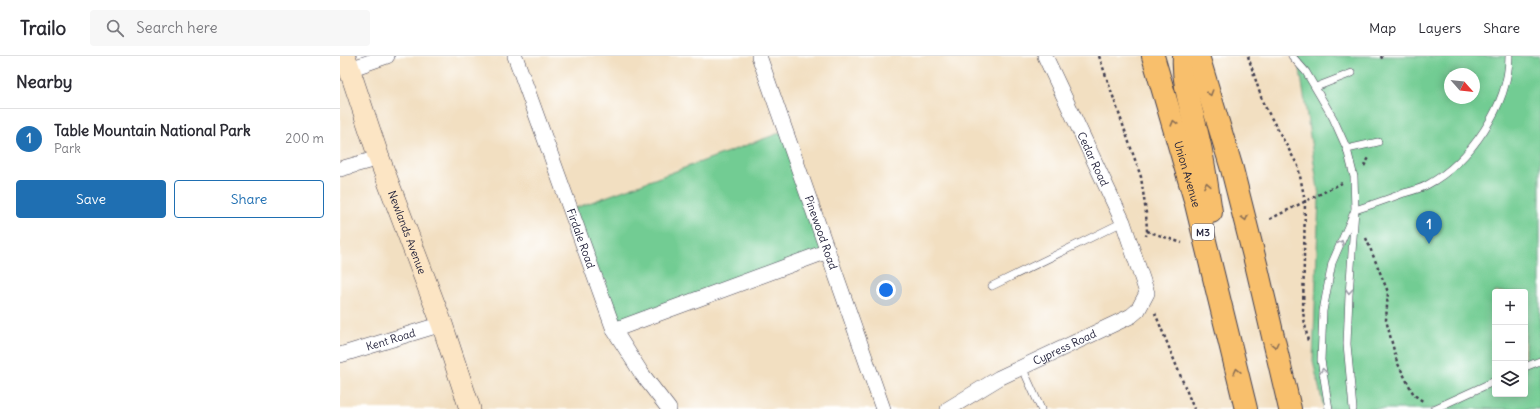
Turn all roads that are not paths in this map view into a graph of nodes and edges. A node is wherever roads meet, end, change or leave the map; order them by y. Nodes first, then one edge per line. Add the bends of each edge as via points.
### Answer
1 (387, 56) edge
2 (515, 56) edge
3 (759, 56) edge
4 (1045, 56) edge
5 (1153, 56) edge
6 (1184, 56) edge
7 (1198, 56) edge
8 (1292, 56) edge
9 (1509, 56) edge
10 (348, 63) edge
11 (1352, 73) dead end
12 (1316, 87) junction
13 (1378, 142) dead end
14 (1347, 149) junction
15 (379, 158) junction
16 (340, 169) edge
17 (1355, 210) junction
18 (1123, 222) junction
19 (828, 251) junction
20 (992, 286) dead end
21 (1147, 293) joint
22 (1222, 307) junction
23 (442, 324) junction
24 (614, 330) junction
25 (340, 355) edge
26 (1540, 361) edge
27 (1022, 367) junction
28 (1528, 367) edge
29 (1492, 382) edge
30 (470, 409) edge
31 (669, 409) edge
32 (883, 409) edge
33 (948, 409) edge
34 (1041, 409) edge
35 (1246, 409) edge
36 (1290, 409) edge
37 (1329, 409) edge
38 (1353, 409) edge
39 (1434, 409) edge

1 - 10 street
2 - 24 street, Firdale Road
3 - 19 street, Pinewood Road
4 - 18 street, Cedar Road
22 -> 5 highway, Union Avenue / M3 via 1193,192
22 -> 6 highway via 1220,266 1199,139 1184,80
7 -> 36 highway via 1232,169
8 - 12 lane
9 - 17 lane via 1507,82 1501,99 1476,141 1458,161 1426,186
10 - 15 main road, Newlands Avenue
11 - 12 lane
12 - 14 lane
13 - 14 lane
14 - 17 lane via 1354,177
15 - 16 street
15 - 23 main road, Newlands Avenue
37 -> 17 lane via 1321,360 1323,311 1332,263
17 -> 38 lane via 1347,344
18 - 20 lane
18 - 21 street, Cedar Road
19 - 24 street
19 - 32 street, Pinewood Road
21 - 27 street, Cypress Road via 1143,303 1131,316
35 -> 22 highway, Union Avenue / M3
23 - 25 street, Kent Road
23 - 30 main road, Newlands Avenue
24 - 31 street, Firdale Road via 642,374
26 - 28 lane
27 - 33 street, Cypress Road
27 - 34 lane
29 - 39 lane

